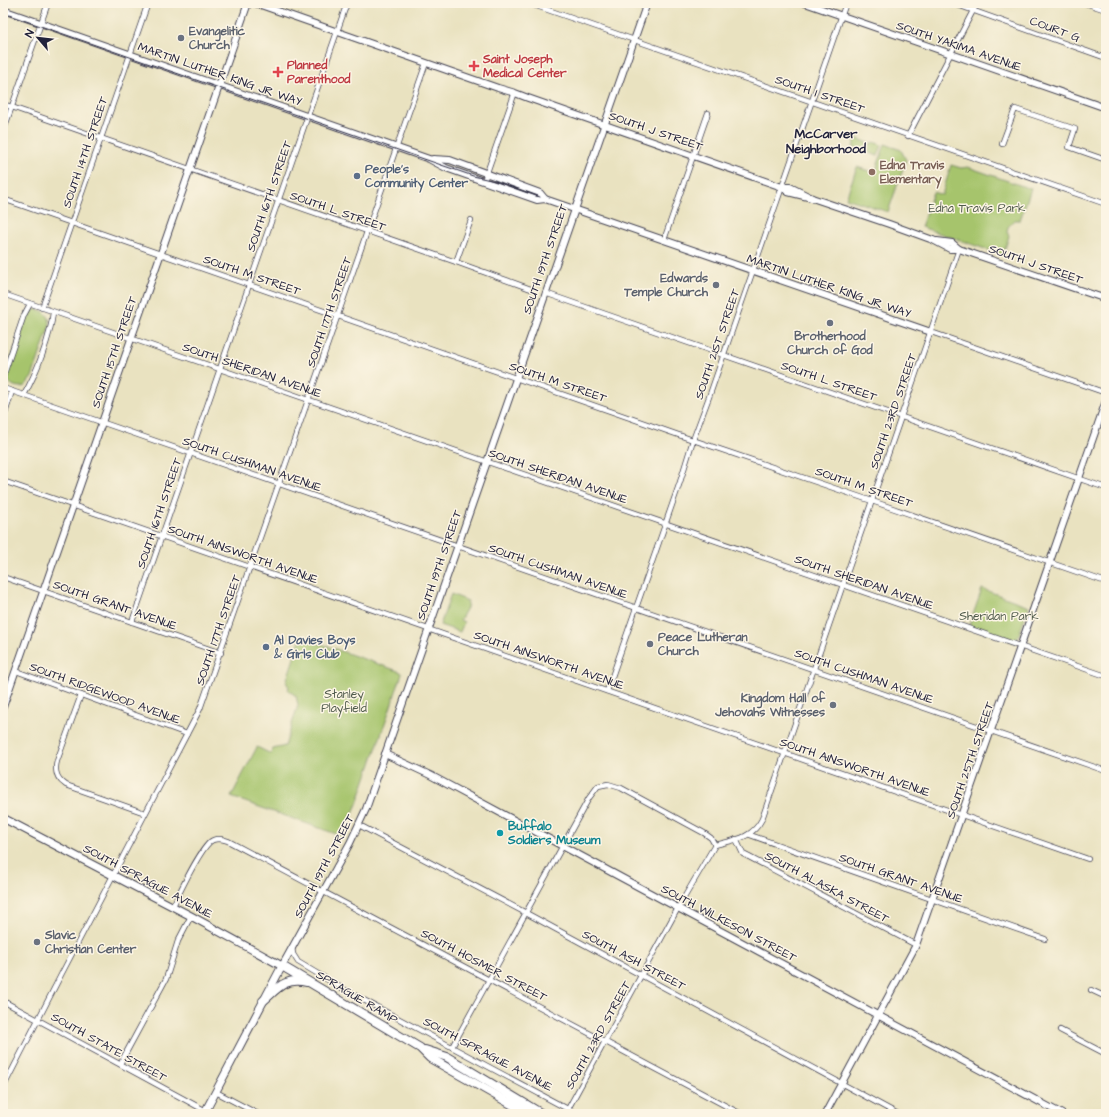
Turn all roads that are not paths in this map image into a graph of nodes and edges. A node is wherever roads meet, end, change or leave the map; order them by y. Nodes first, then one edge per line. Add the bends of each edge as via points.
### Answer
1 (48, 3) edge
2 (148, 3) edge
3 (255, 3) edge
4 (348, 3) edge
5 (528, 3) edge
6 (646, 3) edge
7 (805, 3) edge
8 (846, 3) edge
9 (952, 3) edge
10 (977, 3) edge
11 (1085, 3) edge
12 (248, 4) edge
13 (3, 10) edge
14 (973, 10) junction
15 (1106, 10) edge
16 (842, 16) junction
17 (41, 23) junction
18 (337, 32) junction
19 (634, 40) junction
20 (130, 54) junction
21 (950, 55) junction
22 (1106, 58) edge
23 (426, 63) junction
24 (218, 85) junction
25 (504, 90) junction
26 (514, 95) junction
27 (523, 97) junction
28 (812, 102) junction
29 (3, 104) edge
30 (12, 108) junction
31 (1106, 108) edge
32 (708, 113) dead end
33 (308, 116) junction
34 (604, 125) junction
35 (3, 132) edge
36 (908, 136) junction
37 (101, 138) junction
38 (1002, 144) dead end
39 (397, 147) junction
40 (693, 156) junction
41 (429, 158) junction
42 (1106, 160) edge
43 (190, 169) junction
44 (487, 173) junction
45 (484, 181) junction
46 (782, 187) junction
47 (3, 199) edge
48 (544, 199) junction
49 (279, 200) junction
50 (1106, 204) edge
51 (574, 209) junction
52 (471, 220) dead end
53 (71, 223) junction
54 (367, 231) junction
55 (664, 240) junction
56 (959, 249) junction
57 (161, 253) junction
58 (456, 262) junction
59 (753, 271) junction
60 (249, 284) junction
61 (531, 289) dead end
62 (546, 293) junction
63 (3, 294) edge
64 (1106, 299) edge
65 (30, 304) junction
66 (42, 308) junction
67 (53, 312) junction
68 (338, 315) junction
69 (931, 332) junction
70 (131, 339) junction
71 (724, 355) junction
72 (220, 369) junction
73 (3, 377) edge
74 (516, 378) junction
75 (3, 388) edge
76 (12, 391) junction
77 (1106, 393) edge
78 (24, 395) junction
79 (309, 400) junction
80 (1106, 401) edge
81 (901, 416) junction
82 (3, 420) edge
83 (102, 422) junction
84 (693, 440) junction
85 (191, 453) junction
86 (487, 462) junction
87 (1079, 478) junction
88 (3, 481) edge
89 (279, 484) junction
90 (1106, 488) edge
91 (872, 501) junction
92 (73, 506) junction
93 (665, 524) junction
94 (162, 536) junction
95 (457, 546) junction
96 (1050, 563) junction
97 (251, 568) junction
98 (3, 577) edge
99 (1106, 582) edge
100 (843, 585) junction
101 (43, 591) junction
102 (635, 609) junction
103 (132, 622) junction
104 (429, 629) junction
105 (1021, 647) junction
106 (221, 653) junction
107 (814, 669) junction
108 (16, 671) junction
109 (1106, 676) edge
110 (607, 691) junction
111 (80, 695) junction
112 (3, 707) edge
113 (992, 731) junction
114 (187, 734) junction
115 (785, 752) junction
116 (385, 754) junction
117 (1106, 771) edge
118 (145, 813) junction
119 (962, 815) junction
120 (3, 818) edge
121 (359, 825) junction
122 (750, 835) junction
123 (736, 839) junction
124 (715, 845) junction
125 (563, 846) junction
126 (1088, 859) dead end
127 (113, 875) junction
128 (323, 891) junction
129 (933, 900) junction
130 (173, 906) junction
131 (678, 908) junction
132 (526, 913) junction
133 (191, 916) junction
134 (1045, 939) dead end
135 (916, 945) junction
136 (292, 947) junction
137 (282, 966) junction
138 (642, 975) junction
139 (490, 980) junction
140 (314, 984) junction
141 (1091, 990) dead end
142 (1106, 998) edge
143 (3, 1001) edge
144 (263, 1001) junction
145 (879, 1016) junction
146 (38, 1020) junction
147 (1060, 1030) dead end
148 (605, 1042) junction
149 (452, 1047) junction
150 (420, 1048) junction
151 (1106, 1054) edge
152 (120, 1064) junction
153 (842, 1084) junction
154 (3, 1088) edge
155 (216, 1092) junction
156 (568, 1110) junction
157 (205, 1112) edge
158 (258, 1114) edge
159 (529, 1114) edge
160 (542, 1114) edge
161 (577, 1114) edge
162 (741, 1114) edge
163 (825, 1114) edge
164 (898, 1114) edge
165 (1062, 1114) edge

1 - 17 street
2 - 20 street, SOUTH 14TH STREET
3 - 18 street
4 - 18 street, SOUTH 16TH STREET
5 - 19 street, SOUTH I STREET
6 - 19 street, SOUTH 19TH STREET
7 - 16 street, SOUTH YAKIMA AVENUE
8 - 16 street, SOUTH 21ST STREET
9 - 14 street, COURT G
10 - 14 street
11 - 15 street
12 - 24 street, SOUTH 15TH STREET
13 - 17 street, MARTIN LUTHER KING JR WAY
14 - 21 street
14 - 22 street, COURT G
16 - 21 street, SOUTH YAKIMA AVENUE
16 - 28 street, SOUTH 21ST STREET
17 - 20 street, MARTIN LUTHER KING JR WAY
17 - 30 street
18 - 23 street
18 - 33 street, SOUTH 16TH STREET
19 - 28 street, SOUTH I STREET
19 - 34 street, SOUTH 19TH STREET
20 - 24 street, MARTIN LUTHER KING JR WAY
20 - 37 street, SOUTH 14TH STREET
21 - 31 street, SOUTH YAKIMA AVENUE
21 - 36 street
23 - 25 street
23 - 39 street, SOUTH 17TH STREET
24 - 33 street, MARTIN LUTHER KING JR WAY
24 - 43 street, SOUTH 15TH STREET
25 - 26 street
25 - 27 street
26 - 27 street
26 - 44 street
27 - 34 street, SOUTH J STREET
28 - 36 street, SOUTH I STREET
28 - 46 street, SOUTH 21ST STREET
29 - 30 street, SOUTH L STREET
30 - 35 street
30 - 37 street, SOUTH L STREET
32 - 40 street
33 - 39 street, MARTIN LUTHER KING JR WAY
33 - 49 street, SOUTH 16TH STREET
34 - 40 street, SOUTH J STREET
34 - 51 street, SOUTH 19TH STREET
36 - 50 street, SOUTH I STREET
37 - 43 street, SOUTH L STREET
37 - 53 street, SOUTH 14TH STREET
38 - 42 street via 1015,109 1074,129 1069,147
39 - 41 street, MARTIN LUTHER KING JR WAY
39 - 54 street, SOUTH 17TH STREET
40 - 46 street, SOUTH J STREET
40 - 55 street
41 - 44 street, MARTIN LUTHER KING JR WAY via 450,160
41 - 45 street, MARTIN LUTHER KING JR WAY via 446,168
43 - 49 street, SOUTH L STREET
43 - 57 street, SOUTH 15TH STREET
44 - 45 street
44 - 48 street, MARTIN LUTHER KING JR WAY via 540,193
45 - 48 street, MARTIN LUTHER KING JR WAY via 537,200
46 - 56 street, SOUTH J STREET via 788,192 933,240 950,249
46 - 59 street, SOUTH 21ST STREET
47 - 53 street, SOUTH M STREET
48 - 51 street, MARTIN LUTHER KING JR WAY
49 - 54 street, SOUTH L STREET
49 - 60 street, SOUTH 16TH STREET
51 - 55 street, MARTIN LUTHER KING JR WAY
51 - 62 street, SOUTH 19TH STREET
52 - 58 street
53 - 57 street, SOUTH M STREET
53 - 66 street, SOUTH 14TH STREET
54 - 58 street, SOUTH L STREET
54 - 68 street, SOUTH 17TH STREET
55 - 59 street, MARTIN LUTHER KING JR WAY
56 - 64 street, SOUTH J STREET
56 - 69 street, SOUTH 23RD STREET
57 - 60 street, SOUTH M STREET
57 - 70 street, SOUTH 15TH STREET
58 - 61 street, SOUTH L STREET
59 - 69 street, MARTIN LUTHER KING JR WAY
59 - 71 street, SOUTH 21ST STREET
60 - 68 street, SOUTH M STREET
60 - 72 street, SOUTH 16TH STREET
62 - 71 street, SOUTH L STREET
62 - 74 street, SOUTH 19TH STREET
63 - 65 street, SOUTH SHERIDAN AVENUE
65 - 66 street, SOUTH SHERIDAN AVENUE
65 - 73 street via 24,314
66 - 67 street, SOUTH SHERIDAN AVENUE
67 - 70 street, SOUTH SHERIDAN AVENUE
67 - 78 street via 52,324 32,383
68 - 74 street, SOUTH M STREET
68 - 79 street, SOUTH 17TH STREET
69 - 77 street, MARTIN LUTHER KING JR WAY
69 - 81 street, SOUTH 23RD STREET
70 - 72 street, SOUTH SHERIDAN AVENUE
70 - 83 street, SOUTH 15TH STREET
71 - 81 street, SOUTH L STREET
71 - 84 street, SOUTH 21ST STREET
72 - 79 street, SOUTH SHERIDAN AVENUE
72 - 85 street, SOUTH 16TH STREET
74 - 84 street, SOUTH M STREET
74 - 86 street, SOUTH 19TH STREET
75 - 76 street, SOUTH CUSHMAN AVENUE
76 - 78 street, SOUTH CUSHMAN AVENUE
76 - 82 street
78 - 83 street, SOUTH CUSHMAN AVENUE
79 - 86 street, SOUTH SHERIDAN AVENUE
79 - 89 street, SOUTH 17TH STREET
80 - 87 street, SOUTH 25TH STREET
81 - 87 street, SOUTH L STREET
81 - 91 street, SOUTH 23RD STREET
83 - 85 street, SOUTH CUSHMAN AVENUE
83 - 92 street, SOUTH 15TH STREET
84 - 91 street, SOUTH M STREET
84 - 93 street, SOUTH 21ST STREET
85 - 89 street, SOUTH CUSHMAN AVENUE
85 - 94 street, SOUTH 16TH STREET
86 - 93 street, SOUTH SHERIDAN AVENUE
86 - 95 street, SOUTH 19TH STREET
87 - 90 street, SOUTH L STREET
87 - 96 street, SOUTH 25TH STREET
88 - 92 street, SOUTH AINSWORTH AVENUE
89 - 95 street, SOUTH CUSHMAN AVENUE
89 - 97 street, SOUTH 17TH STREET
91 - 96 street, SOUTH M STREET
91 - 100 street, SOUTH 23RD STREET
92 - 94 street, SOUTH AINSWORTH AVENUE
92 - 101 street, SOUTH 15TH STREET
93 - 100 street, SOUTH SHERIDAN AVENUE
93 - 102 street, SOUTH 21ST STREET
94 - 97 street, SOUTH AINSWORTH AVENUE
94 - 103 street, SOUTH 16TH STREET
95 - 102 street, SOUTH CUSHMAN AVENUE
95 - 104 street, SOUTH 19TH STREET
96 - 99 street, SOUTH M STREET
96 - 105 street, SOUTH 25TH STREET
97 - 104 street, SOUTH AINSWORTH AVENUE
97 - 106 street, SOUTH 17TH STREET
98 - 101 street, SOUTH GRANT AVENUE
100 - 105 street, SOUTH SHERIDAN AVENUE
100 - 107 street, SOUTH 23RD STREET
101 - 103 street, SOUTH GRANT AVENUE
101 - 108 street, SOUTH 15TH STREET
102 - 107 street, SOUTH CUSHMAN AVENUE
102 - 110 street, SOUTH 21ST STREET
103 - 106 street, SOUTH GRANT AVENUE
104 - 110 street, SOUTH AINSWORTH AVENUE
104 - 116 street, SOUTH 19TH STREET
105 - 109 street, SOUTH SHERIDAN AVENUE
105 - 113 street, SOUTH 25TH STREET
106 - 114 street, SOUTH 17TH STREET via 200,709
107 - 113 street, SOUTH CUSHMAN AVENUE
107 - 115 street, SOUTH 23RD STREET
108 - 111 street, SOUTH RIDGEWOOD AVENUE
108 - 112 street, SOUTH 15TH STREET
110 - 115 street, SOUTH AINSWORTH AVENUE
111 - 114 street, SOUTH RIDGEWOOD AVENUE
111 - 118 street via 57,762 57,777 66,785
113 - 117 street, SOUTH CUSHMAN AVENUE
113 - 119 street, SOUTH 25TH STREET
114 - 118 street, SOUTH 17TH STREET
115 - 119 street, SOUTH AINSWORTH AVENUE
115 - 122 street, SOUTH 23RD STREET via 762,819
116 - 121 street, SOUTH 19TH STREET
116 - 125 street, SOUTH WILKESON STREET
118 - 127 street, SOUTH 17TH STREET
119 - 126 street, SOUTH AINSWORTH AVENUE
119 - 129 street, SOUTH 25TH STREET
120 - 127 main road, SOUTH SPRAGUE AVENUE
121 - 128 street, SOUTH 19TH STREET
121 - 132 street, SOUTH ASH STREET
122 - 123 street
122 - 129 street, SOUTH GRANT AVENUE
123 - 124 street
123 - 135 street, SOUTH ALASKA STREET via 743,854
124 - 125 street via 704,833 621,788 601,784 594,790
124 - 131 street, SOUTH 23RD STREET
125 - 131 street, SOUTH WILKESON STREET
125 - 132 street
127 - 130 main road, SOUTH SPRAGUE AVENUE
127 - 146 street, SOUTH 17TH STREET
128 - 130 street, SOUTH HOSMER STREET via 224,839 217,839 205,848
128 - 136 street, SOUTH 19TH STREET
128 - 139 street, SOUTH HOSMER STREET
129 - 134 street, SOUTH GRANT AVENUE
129 - 135 street, SOUTH 25TH STREET
130 - 133 main road, SOUTH SPRAGUE AVENUE
131 - 138 street, SOUTH 23RD STREET
131 - 145 street, SOUTH WILKESON STREET
132 - 138 street, SOUTH ASH STREET
132 - 139 street
133 - 137 main road, SOUTH SPRAGUE AVENUE
133 - 152 street via 178,941 166,979
135 - 145 street, SOUTH 25TH STREET
136 - 137 street, SOUTH 19TH STREET
136 - 149 street, SOUTH SPRAGUE AVENUE via 298,962
137 - 140 highway, SPRAGUE RAMP
137 - 144 main road, SOUTH 19TH STREET
138 - 148 street, SOUTH 23RD STREET
138 - 153 street, SOUTH ASH STREET
139 - 148 street, SOUTH HOSMER STREET
139 - 149 street
140 - 144 highway via 286,982
140 - 150 highway, SPRAGUE RAMP
141 - 142 street
143 - 146 street, SOUTH STATE STREET
144 - 155 main road, SOUTH 19TH STREET
145 - 153 street, SOUTH 25TH STREET
145 - 165 street, SOUTH WILKESON STREET
146 - 152 street, SOUTH STATE STREET
146 - 154 street, SOUTH 17TH STREET
147 - 151 street
148 - 156 street, SOUTH 23RD STREET
148 - 162 street, SOUTH HOSMER STREET
149 - 156 street, SOUTH SPRAGUE AVENUE
150 - 159 highway, SPRAGUE RAMP via 430,1058
150 - 160 highway, SPRAGUE RAMP via 447,1057
152 - 157 street, SOUTH STATE STREET
153 - 163 street, SOUTH 25TH STREET
153 - 164 street, SOUTH ASH STREET
155 - 157 main road, SOUTH 19TH STREET
155 - 158 street
156 - 161 street, SOUTH SPRAGUE AVENUE

